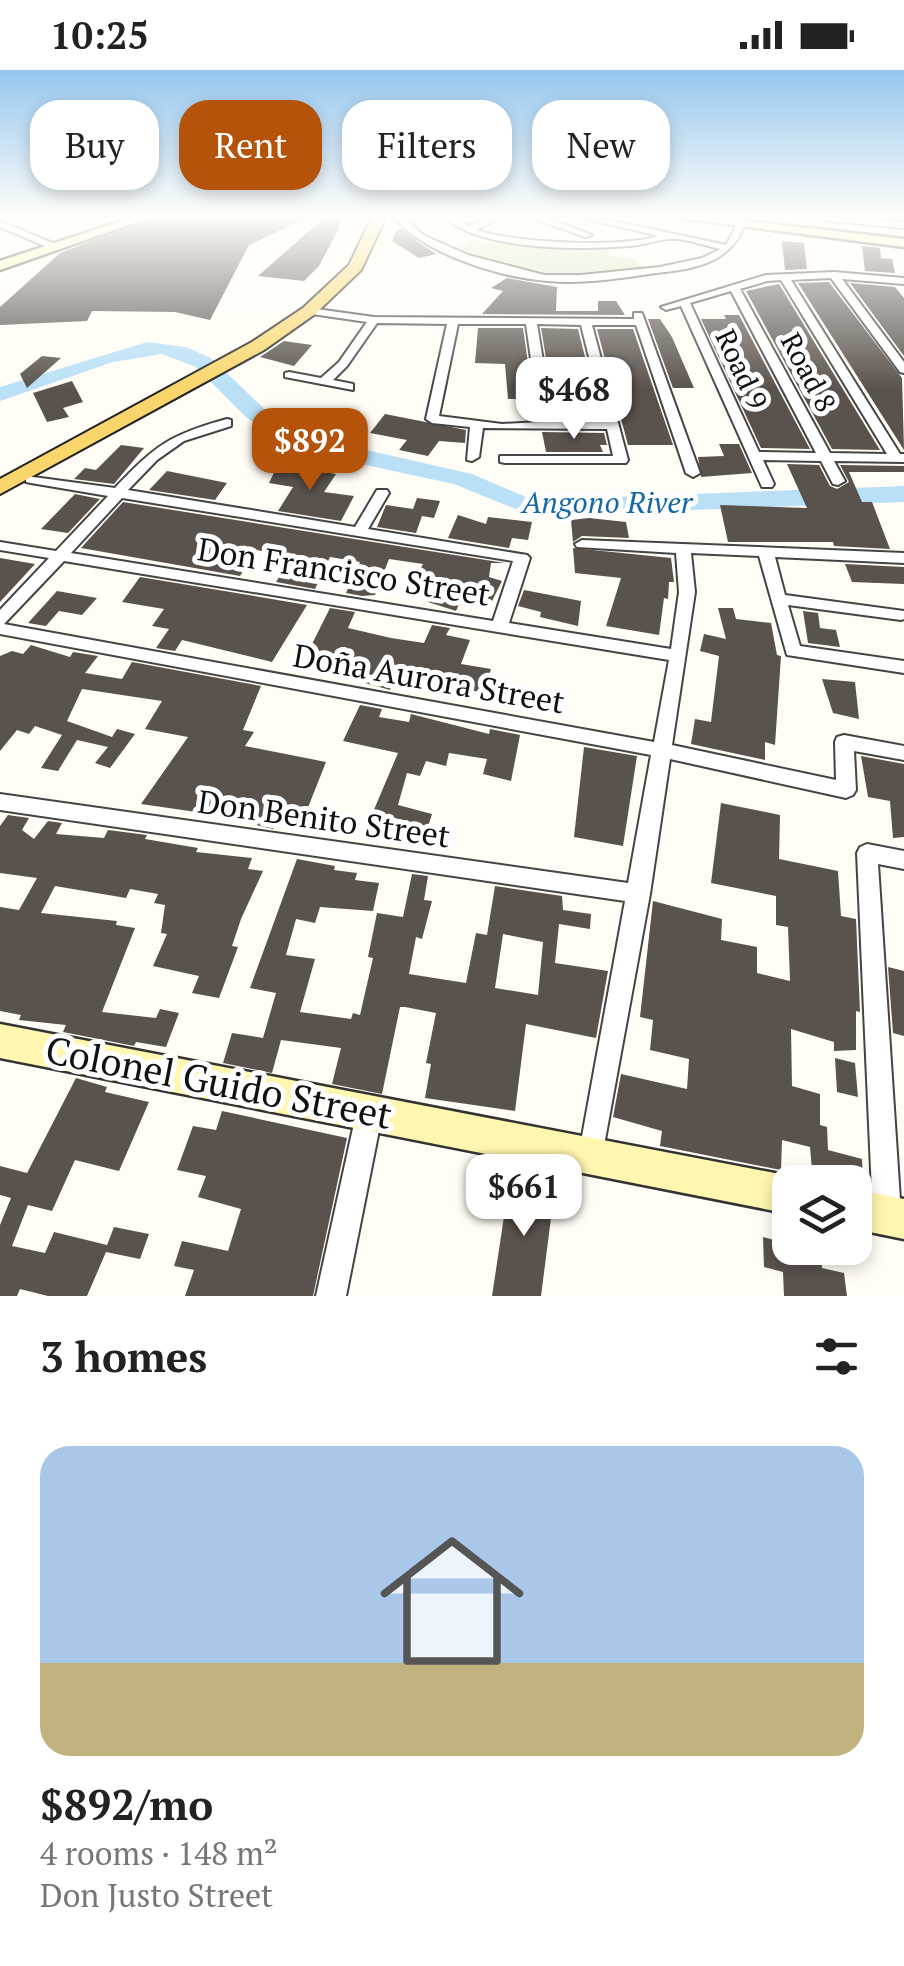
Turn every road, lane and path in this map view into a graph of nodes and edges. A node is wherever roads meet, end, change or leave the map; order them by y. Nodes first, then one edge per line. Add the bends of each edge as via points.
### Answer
1 (339, 274) edge
2 (532, 274) edge
3 (592, 274) edge
4 (834, 275) junction
5 (784, 277) junction
6 (899, 281) edge
7 (734, 287) junction
8 (904, 292) edge
9 (684, 302) junction
10 (666, 307) dead end
11 (300, 310) junction
12 (374, 320) junction
13 (453, 321) junction
14 (531, 321) junction
15 (586, 322) junction
16 (904, 370) edge
17 (288, 375) dead end
18 (181, 381) junction
19 (324, 382) junction
20 (348, 387) dead end
21 (227, 423) dead end
22 (477, 425) junction
23 (612, 425) junction
24 (547, 426) junction
25 (756, 456) junction
26 (826, 456) junction
27 (900, 457) edge
28 (472, 458) dead end
29 (504, 459) dead end
30 (0, 470) edge
31 (693, 473) dead end
32 (31, 479) dead end
33 (838, 481) dead end
34 (768, 484) dead end
35 (0, 488) edge
36 (117, 494) junction
37 (382, 494) dead end
38 (359, 532) junction
39 (582, 544) dead end
40 (0, 546) edge
41 (683, 549) junction
42 (766, 552) junction
43 (58, 556) junction
44 (904, 558) edge
45 (778, 599) junction
46 (900, 614) dead end
47 (0, 620) edge
48 (500, 625) junction
49 (0, 629) edge
50 (678, 656) junction
51 (904, 666) edge
52 (661, 750) junction
53 (904, 754) edge
54 (0, 802) edge
55 (904, 860) edge
56 (639, 894) junction
57 (0, 1041) edge
58 (370, 1110) junction
59 (592, 1152) junction
60 (772, 1191) edge
61 (882, 1214) edge
62 (331, 1296) edge

1 - 11 main road
2 - 3 street
4 - 5 street
4 - 6 street
4 - 16 street
5 - 7 street
5 - 27 street
6 - 8 street
7 - 9 street
7 - 26 street, Road 8
9 - 10 street
9 - 25 street, Road 9
11 - 12 street
11 - 18 main road
12 - 13 street
12 - 19 street
13 - 14 street
13 - 22 street via 432,420
14 - 15 street
14 - 24 street
15 - 23 street
15 - 31 street via 639,318
17 - 19 street
18 - 30 main road
18 - 35 main road
19 - 20 street
21 - 36 street via 164,447
22 - 24 street
22 - 28 street
23 - 24 street
23 - 29 street via 621,460
25 - 26 street
25 - 34 street, Road 9
26 - 27 street
26 - 33 street, Road 8
32 - 36 street
36 - 38 street
36 - 43 street
37 - 38 street
38 - 48 street via 522,558
39 - 41 street
40 - 43 street, Don Francisco Street
41 - 42 street
41 - 50 street via 686,592
42 - 44 street
42 - 45 street
43 - 47 street
43 - 48 street, Don Francisco Street
45 - 46 street
45 - 51 street via 793,651
48 - 50 street, Don Francisco Street
49 - 52 street, Doña Aurora Street
50 - 52 street
52 - 53 street, Doña Aurora Street via 846,790 844,742
52 - 56 street
54 - 56 street, Don Benito Street
55 - 61 street via 867,853
56 - 59 street
57 - 58 main road, Colonel Guido Street
58 - 59 main road, Colonel Guido Street
58 - 62 street
59 - 60 main road, Colonel Guido Street

